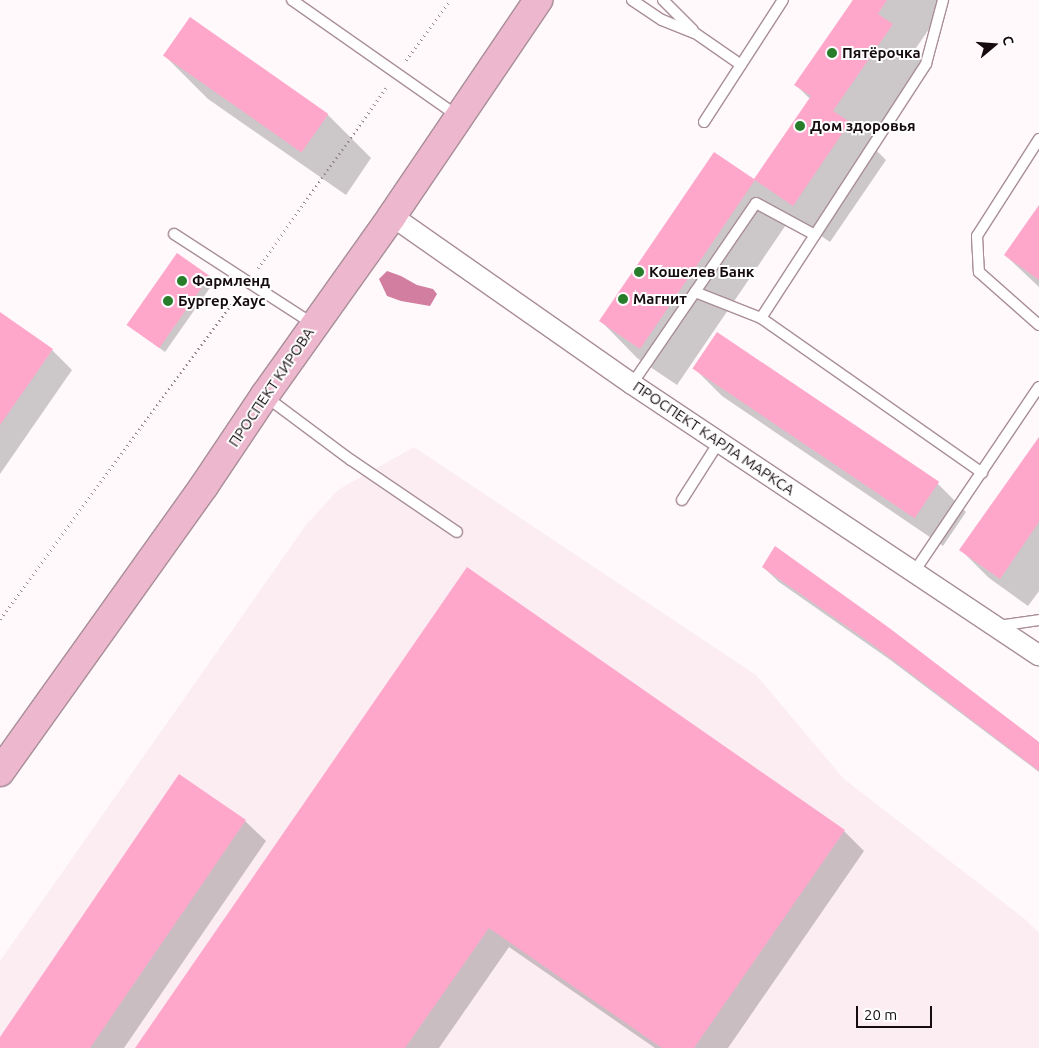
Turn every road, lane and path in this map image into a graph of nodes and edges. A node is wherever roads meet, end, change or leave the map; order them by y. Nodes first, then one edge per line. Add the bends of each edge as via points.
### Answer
1 (292, 0) edge
2 (450, 0) edge
3 (538, 0) edge
4 (632, 0) edge
5 (663, 0) edge
6 (782, 0) edge
7 (943, 0) edge
8 (695, 33) junction
9 (741, 65) junction
10 (397, 73) junction
11 (460, 118) junction
12 (704, 122) dead end
13 (1039, 139) edge
14 (392, 216) junction
15 (174, 234) dead end
16 (815, 235) junction
17 (248, 282) junction
18 (695, 292) junction
19 (760, 318) junction
20 (314, 325) junction
21 (1039, 325) edge
22 (632, 384) junction
23 (1039, 388) edge
24 (265, 395) junction
25 (719, 442) junction
26 (982, 473) junction
27 (682, 500) dead end
28 (457, 532) dead end
29 (914, 572) junction
30 (0, 619) edge
31 (1039, 620) edge
32 (998, 626) junction
33 (1039, 655) edge
34 (2, 767) edge

1 - 10 lane
2 - 10 path
3 - 11 main road, ПРОСПЕКТ КИРОВА
4 - 8 lane via 662,20
5 - 8 lane
6 - 9 lane
7 - 16 lane via 926,64
8 - 9 lane
9 - 12 lane
10 - 11 lane
10 - 17 path
11 - 14 main road, ПРОСПЕКТ КИРОВА
13 - 21 lane via 977,236 978,272
14 - 20 main road, ПРОСПЕКТ КИРОВА
14 - 22 street, ПРОСПЕКТ КАРЛА МАРКСА
15 - 17 lane
16 - 18 lane via 756,203
16 - 19 lane
17 - 20 lane
17 - 30 path
18 - 19 lane
18 - 22 lane
19 - 26 lane
20 - 24 main road, ПРОСПЕКТ КИРОВА
22 - 25 street, ПРОСПЕКТ КАРЛА МАРКСА
23 - 26 lane
24 - 28 lane via 351,460
24 - 34 main road, ПРОСПЕКТ КИРОВА via 204,486
25 - 27 lane
25 - 29 street, ПРОСПЕКТ КАРЛА МАРКСА
26 - 29 lane
29 - 32 street, ПРОСПЕКТ КАРЛА МАРКСА
31 - 32 lane
32 - 33 street, ПРОСПЕКТ КАРЛА МАРКСА

